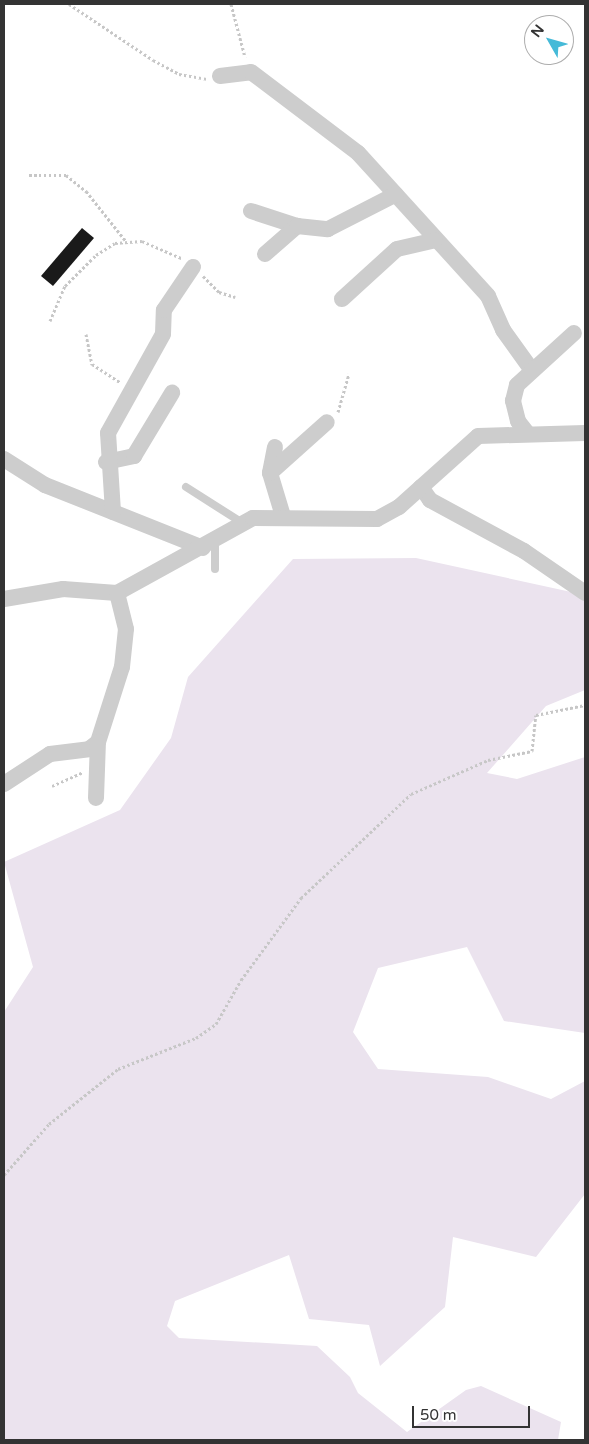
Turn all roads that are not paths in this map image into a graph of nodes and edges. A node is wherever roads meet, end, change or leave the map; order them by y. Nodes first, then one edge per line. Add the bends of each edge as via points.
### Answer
1 (220, 76) road end
2 (396, 194) junction
3 (251, 211) dead end
4 (298, 226) junction
5 (435, 240) junction
6 (265, 254) dead end
7 (193, 267) road end
8 (342, 299) dead end
9 (574, 333) dead end
10 (531, 369) junction
11 (172, 392) dead end
12 (327, 422) road end
13 (585, 433) edge
14 (528, 434) junction
15 (275, 447) dead end
16 (4, 459) edge
17 (106, 462) junction
18 (270, 473) junction
19 (186, 487) dead end
20 (421, 488) junction
21 (113, 512) junction
22 (282, 516) junction
23 (241, 522) junction
24 (209, 545) junction
25 (215, 570) dead end
26 (4, 588) edge
27 (77, 590) junction
28 (117, 593) junction
29 (585, 593) edge
30 (4, 599) edge
31 (98, 742) junction
32 (4, 784) edge
33 (96, 798) dead end

1 - 2 street via 251,72 358,153
2 - 4 street via 328,229
2 - 5 street
3 - 4 street
4 - 6 street
5 - 8 street via 397,249
5 - 10 street via 488,296 502,330
7 - 17 street via 164,310 163,334 108,433
9 - 10 street
10 - 14 street via 517,385 513,401 518,421
11 - 17 street via 134,456
12 - 18 street
13 - 14 street
14 - 20 street via 478,436
15 - 18 street
16 - 21 street via 45,485
17 - 21 street
18 - 22 street
19 - 23 lane
20 - 22 street via 377,519
20 - 29 street via 430,500 524,551
21 - 24 street
22 - 23 street
23 - 24 street
24 - 25 lane
24 - 28 street
26 - 27 street via 57,582
27 - 28 street
27 - 30 street
28 - 31 street via 126,628 122,668
31 - 32 street via 90,749 50,754
31 - 33 street

